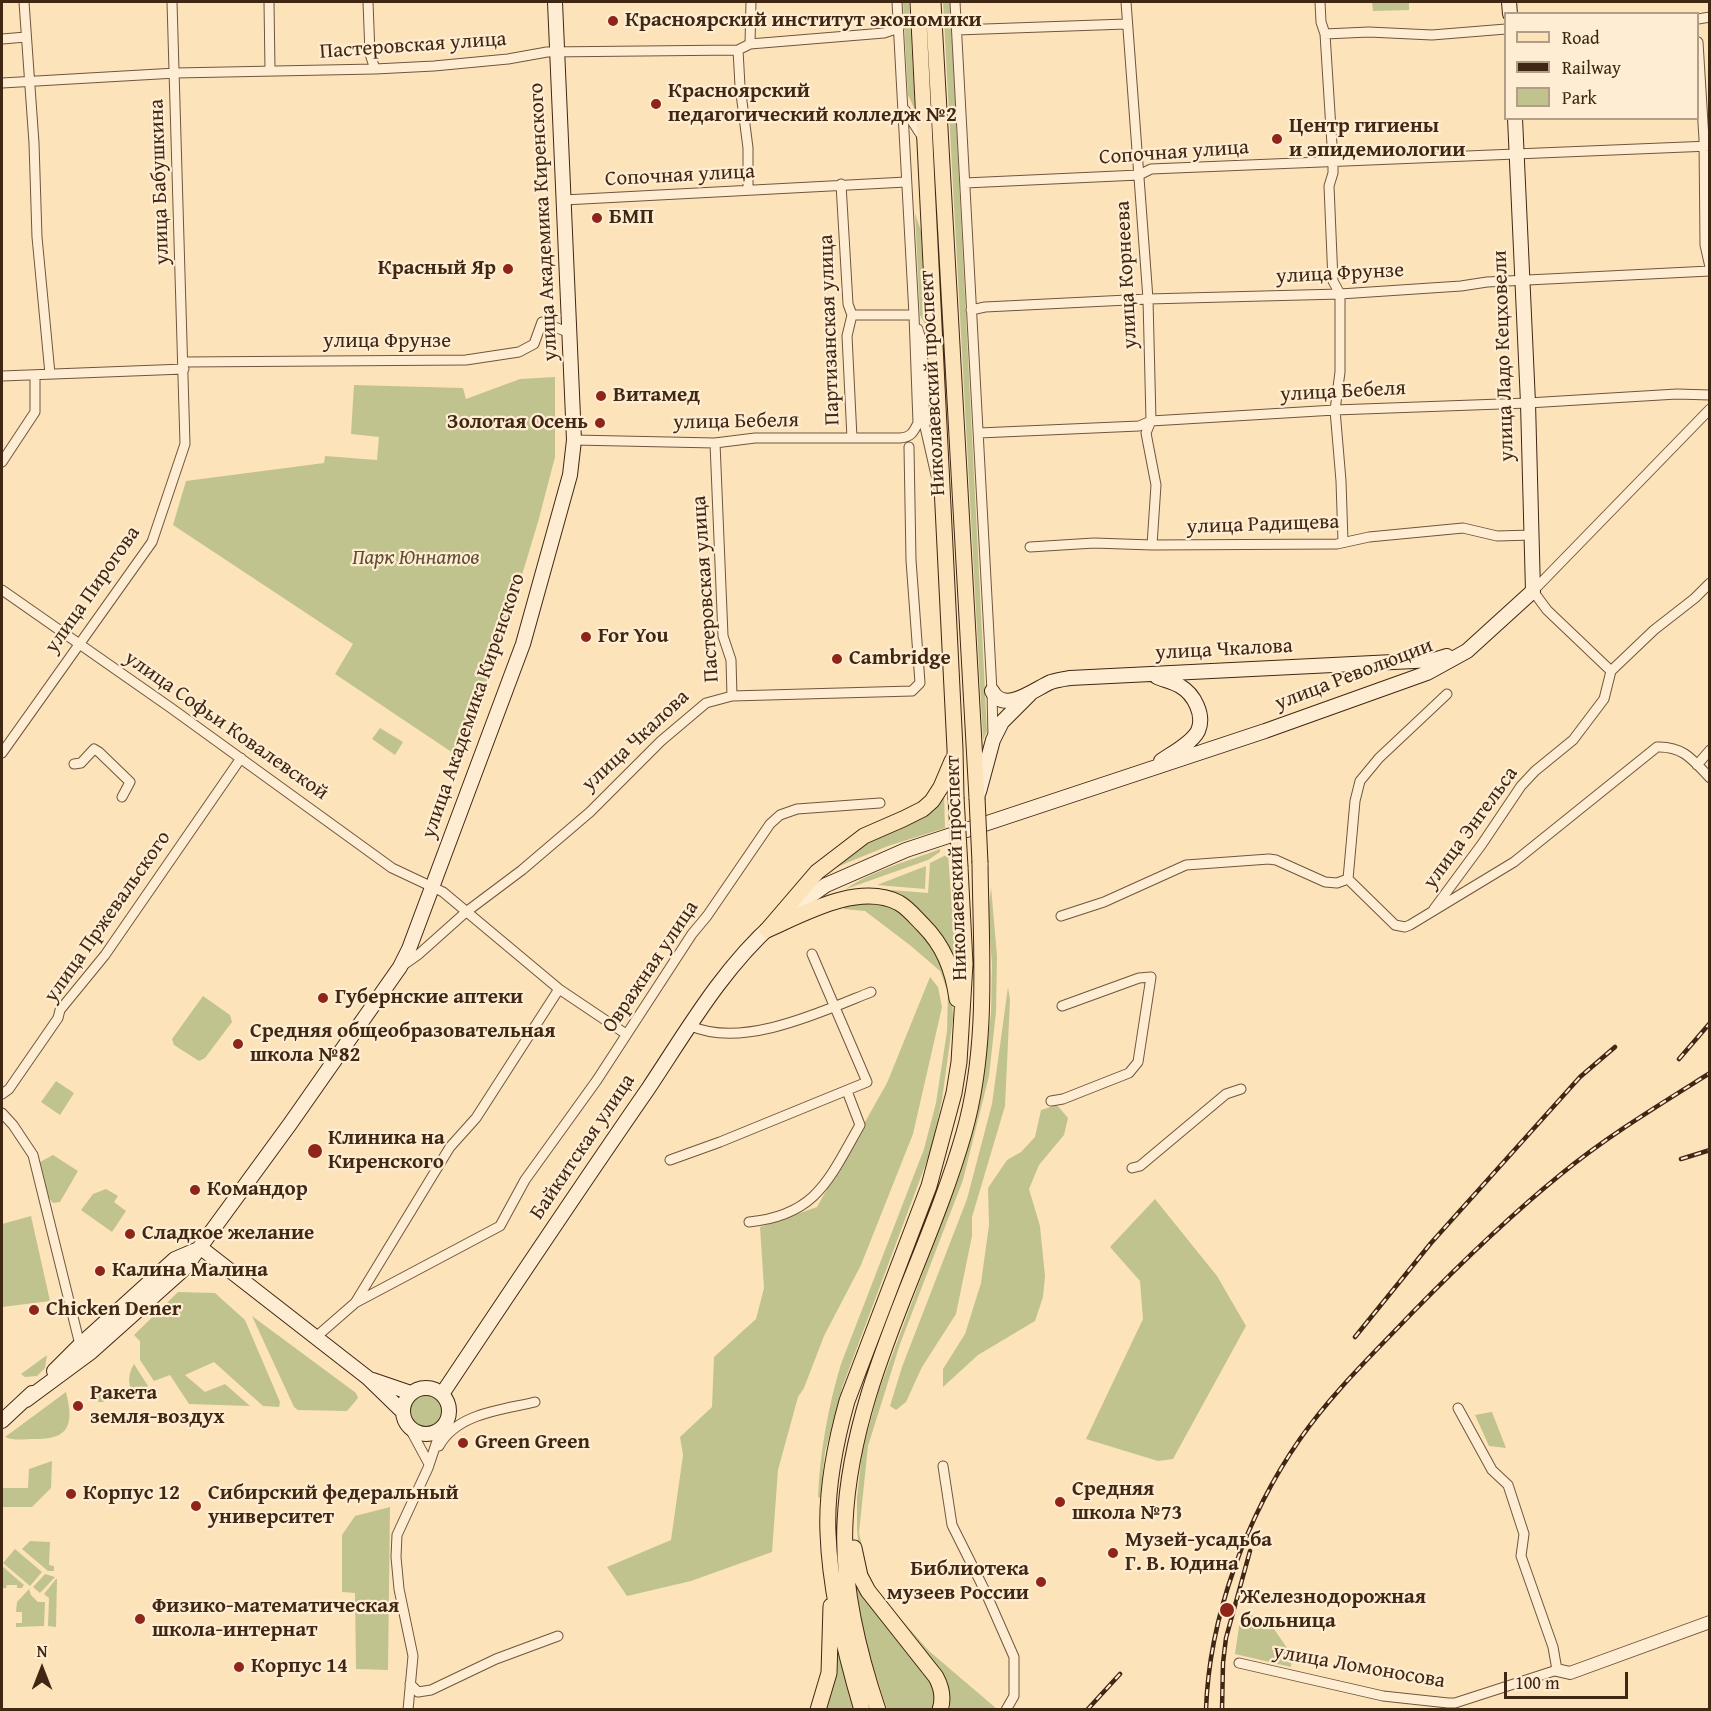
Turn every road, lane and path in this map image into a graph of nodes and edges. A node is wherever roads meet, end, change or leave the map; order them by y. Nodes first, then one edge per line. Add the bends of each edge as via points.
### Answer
1 (24, 2) edge
2 (172, 2) edge
3 (269, 2) edge
4 (368, 2) edge
5 (555, 2) edge
6 (751, 2) edge
7 (897, 2) edge
8 (918, 2) edge
9 (933, 2) edge
10 (955, 2) edge
11 (1126, 2) edge
12 (1320, 2) edge
13 (1126, 24) junction
14 (899, 28) junction
15 (1504, 29) edge
16 (957, 30) junction
17 (1325, 34) junction
18 (26, 37) junction
19 (2, 39) edge
20 (750, 44) junction
21 (738, 50) junction
22 (558, 52) junction
23 (1699, 55) edge
24 (375, 69) junction
25 (270, 70) junction
26 (176, 73) junction
27 (30, 80) junction
28 (2, 83) edge
29 (903, 108) junction
30 (1515, 120) edge
31 (925, 141) junction
32 (1706, 146) edge
33 (1516, 155) junction
34 (1333, 161) junction
35 (1139, 175) junction
36 (906, 182) junction
37 (965, 183) junction
38 (842, 184) junction
39 (748, 190) junction
40 (564, 200) junction
41 (1710, 269) edge
42 (1522, 280) junction
43 (1340, 294) junction
44 (1148, 299) junction
45 (971, 309) junction
46 (852, 315) junction
47 (914, 315) junction
48 (570, 333) junction
49 (184, 366) junction
50 (50, 374) junction
51 (35, 375) junction
52 (2, 376) edge
53 (1710, 395) edge
54 (1528, 403) junction
55 (1710, 409) edge
56 (1335, 410) junction
57 (1151, 421) junction
58 (979, 433) junction
59 (852, 438) junction
60 (574, 440) junction
61 (715, 443) junction
62 (909, 447) dead end
63 (2, 462) edge
64 (943, 508) junction
65 (1532, 535) junction
66 (1343, 542) junction
67 (1152, 545) junction
68 (1030, 547) dead end
69 (1710, 583) edge
70 (2, 590) edge
71 (1533, 591) junction
72 (79, 644) junction
73 (1467, 651) junction
74 (1611, 671) junction
75 (1152, 675) junction
76 (992, 691) junction
77 (1031, 693) junction
78 (1447, 694) dead end
79 (732, 696) junction
80 (993, 740) junction
81 (955, 749) junction
82 (1710, 750) edge
83 (2, 753) edge
84 (241, 758) junction
85 (74, 764) dead end
86 (1697, 765) junction
87 (1144, 772) junction
88 (1710, 778) edge
89 (122, 797) dead end
90 (977, 798) junction
91 (880, 803) dead end
92 (1348, 879) junction
93 (432, 886) junction
94 (466, 912) junction
95 (1431, 914) junction
96 (1061, 916) dead end
97 (767, 930) junction
98 (812, 954) dead end
99 (400, 967) junction
100 (559, 989) junction
101 (871, 992) dead end
102 (1062, 1006) dead end
103 (834, 1007) junction
104 (691, 1026) junction
105 (960, 1026) junction
106 (626, 1034) junction
107 (1241, 1089) dead end
108 (847, 1091) junction
109 (2, 1094) edge
110 (1051, 1101) dead end
111 (2, 1113) edge
112 (670, 1160) dead end
113 (1132, 1168) dead end
114 (748, 1222) dead end
115 (201, 1248) junction
116 (355, 1303) junction
117 (316, 1337) junction
118 (80, 1345) junction
119 (368, 1378) junction
120 (411, 1393) junction
121 (442, 1394) junction
122 (26, 1400) junction
123 (535, 1402) dead end
124 (1458, 1408) dead end
125 (402, 1412) junction
126 (2, 1421) edge
127 (409, 1427) junction
128 (441, 1429) junction
129 (429, 1464) junction
130 (942, 1466) dead end
131 (847, 1494) junction
132 (831, 1570) junction
133 (1710, 1622) edge
134 (558, 1636) dead end
135 (1239, 1663) dead end
136 (1557, 1670) junction
137 (410, 1684) junction
138 (862, 1684) junction
139 (408, 1710) edge
140 (818, 1710) edge
141 (862, 1710) edge
142 (878, 1710) edge
143 (940, 1710) edge
144 (1006, 1710) edge

1 - 18 street
2 - 26 street, улица Бабушкина
3 - 25 street
4 - 24 street via 370,54
5 - 22 main road, улица Академика Киренского
6 - 20 street
7 - 14 street
8 - 31 main road, Николаевский проспект
9 - 90 main road, Николаевский проспект
10 - 16 street
11 - 13 street, улица Корнеева
12 - 17 street
13 - 16 street
13 - 35 street, улица Корнеева
14 - 20 street via 884,33
14 - 29 street
15 - 17 street
16 - 37 street
17 - 34 street
18 - 19 street
18 - 27 street
20 - 21 street
21 - 22 street, Пастеровская улица
21 - 39 street
22 - 24 street, Пастеровская улица
22 - 40 main road, улица Академика Киренского
23 - 32 street
24 - 25 street, Пастеровская улица
25 - 26 street, Пастеровская улица
26 - 27 street, Пастеровская улица
26 - 49 street, улица Бабушкина
27 - 28 street, Пастеровская улица
27 - 50 street via 37,237
29 - 31 street
29 - 36 street
30 - 33 main road, улица Ладо Кецховели
31 - 64 main road, Николаевский проспект
32 - 33 street, Сопочная улица
32 - 41 street via 1705,245
33 - 34 street, Сопочная улица
33 - 42 main road, улица Ладо Кецховели
34 - 35 street, Сопочная улица via 1151,170
34 - 43 street via 1329,186 1333,280
35 - 37 street, Сопочная улица
35 - 44 street, улица Корнеева
36 - 38 street, Сопочная улица
36 - 47 street
37 - 45 street
38 - 39 street, Сопочная улица
38 - 46 street, Партизанская улица via 848,304
39 - 40 street, Сопочная улица
40 - 48 main road, улица Академика Киренского
41 - 42 street, улица Фрунзе
42 - 43 street, улица Фрунзе
42 - 54 main road, улица Ладо Кецховели
43 - 44 street, улица Фрунзе
43 - 56 street via 1340,372
44 - 45 street, улица Фрунзе
44 - 57 street, улица Корнеева
45 - 58 street
46 - 47 street
46 - 59 street, Партизанская улица via 847,336
47 - 59 street, улица Бебеля via 918,423 910,436
47 - 64 street via 922,343 925,428
48 - 49 street, улица Фрунзе via 542,322 534,344 519,352 466,360
48 - 60 main road, улица Академика Киренского
49 - 50 street, улица Фрунзе
49 - 72 street, улица Пирогова via 186,444 152,542
50 - 51 street, улица Фрунзе
51 - 52 street, улица Фрунзе
51 - 63 street via 36,412
53 - 54 street, улица Бебеля
54 - 56 street, улица Бебеля
54 - 65 main road, улица Ладо Кецховели
55 - 71 street, улица Революции
56 - 57 street, улица Бебеля
56 - 66 street
57 - 58 street, улица Бебеля via 1139,426
57 - 67 street, улица Корнеева via 1146,433 1156,485
58 - 76 street
59 - 61 street, улица Бебеля via 755,438
60 - 61 street, улица Бебеля
60 - 93 main road, улица Академика Киренского via 570,475 523,644
61 - 79 street, Пастеровская улица via 723,636 731,660
62 - 79 street, улица Чкалова via 911,560 920,683 912,691
64 - 81 main road, Николаевский проспект
65 - 66 street, улица Радищева via 1497,536 1463,528
65 - 71 main road, улица Ладо Кецховели
66 - 67 street, улица Радищева
67 - 68 street, улица Радищева
69 - 74 street
70 - 72 street, улица Софьи Ковалевской
71 - 73 main road, улица Революции
71 - 74 street via 1547,610
72 - 83 street, улица Пирогова
72 - 84 street, улица Софьи Ковалевской
73 - 75 main road, улица Чкалова via 1434,660
73 - 87 main road, улица Революции via 1427,673
74 - 95 street, улица Энгельса via 1604,699 1573,740 1521,786
75 - 77 main road, улица Чкалова via 1071,678
75 - 87 main road via 1181,687 1193,698 1200,718 1198,731 1189,741
76 - 77 main road, улица Чкалова via 995,697 1010,701
76 - 80 street
77 - 80 main road via 1002,722
78 - 92 street via 1379,758 1360,782
79 - 94 street, улица Чкалова via 706,703 661,741 590,812
80 - 90 main road
81 - 97 main road via 948,773 932,801 864,836 817,872
81 - 105 main road, Николаевский проспект, bridge via 965,964
82 - 86 street
84 - 93 street, улица Софьи Ковалевской via 392,868
84 - 109 street, улица Пржевальского via 105,955 60,1010
85 - 89 street via 81,763 94,749 99,752 130,782
86 - 88 street
86 - 95 street via 1678,749 1657,747 1514,862
87 - 97 main road, улица Революции via 945,836 855,872 796,904
90 - 131 main road, Николаевский проспект, bridge via 982,1015 969,1109 946,1189 865,1405
91 - 106 street, Овражная улица via 797,809 780,815 770,824
92 - 95 street via 1399,927
92 - 96 street via 1325,882 1269,859 1196,863
93 - 94 street
93 - 99 main road, улица Академика Киренского
94 - 99 street, улица Чкалова
94 - 100 street
97 - 104 main road, Байкитская улица via 740,958
97 - 105 main road via 845,899 870,896 900,904 933,935 951,965
98 - 103 street
99 - 115 main road, улица Академика Киренского
100 - 106 street
100 - 116 street via 476,1118 450,1147
101 - 103 street
102 - 110 street via 1151,977 1138,1062 1129,1072
103 - 104 street via 783,1026 748,1032 704,1032
103 - 108 street via 867,1082
104 - 121 main road, Байкитская улица
105 - 132 main road, Николаевский проспект via 954,1092 929,1186 857,1372 838,1435 828,1499
106 - 116 street, Овражная улица via 525,1180 500,1226
107 - 113 street via 1226,1094 1140,1166
108 - 112 street
108 - 114 street via 860,1125 828,1182 809,1202 772,1220
111 - 118 street via 33,1155
115 - 117 main road
115 - 118 main road, улица Академика Киренского via 175,1259
115 - 122 main road, улица Академика Киренского via 184,1269 91,1352
116 - 117 street
117 - 119 main road
118 - 122 main road, улица Академика Киренского
119 - 120 main road
119 - 125 main road
120 - 121 main road via 432,1388
120 - 125 main road
121 - 128 main road via 449,1413
122 - 126 main road, улица Академика Киренского
123 - 129 street via 472,1418 457,1426 444,1436
124 - 136 street via 1492,1470 1508,1485 1524,1534 1521,1556 1553,1647
125 - 127 main road
127 - 128 main road via 421,1434
127 - 129 street
128 - 129 street
129 - 137 street via 397,1535 399,1589 413,1656
130 - 144 street via 952,1525 1014,1656 1014,1696
131 - 138 main road, Николаевский проспект via 849,1594
131 - 143 main road via 860,1576 880,1608 936,1677 941,1686
132 - 138 main road, Николаевский проспект via 842,1631
132 - 140 main road via 831,1653
133 - 136 street, улица Ломоносова via 1570,1673
134 - 137 street via 496,1659 431,1690 418,1692
135 - 136 street, улица Ломоносова via 1383,1695 1449,1703
137 - 139 street
138 - 141 main road, Николаевский проспект
138 - 142 main road, Николаевский проспект

